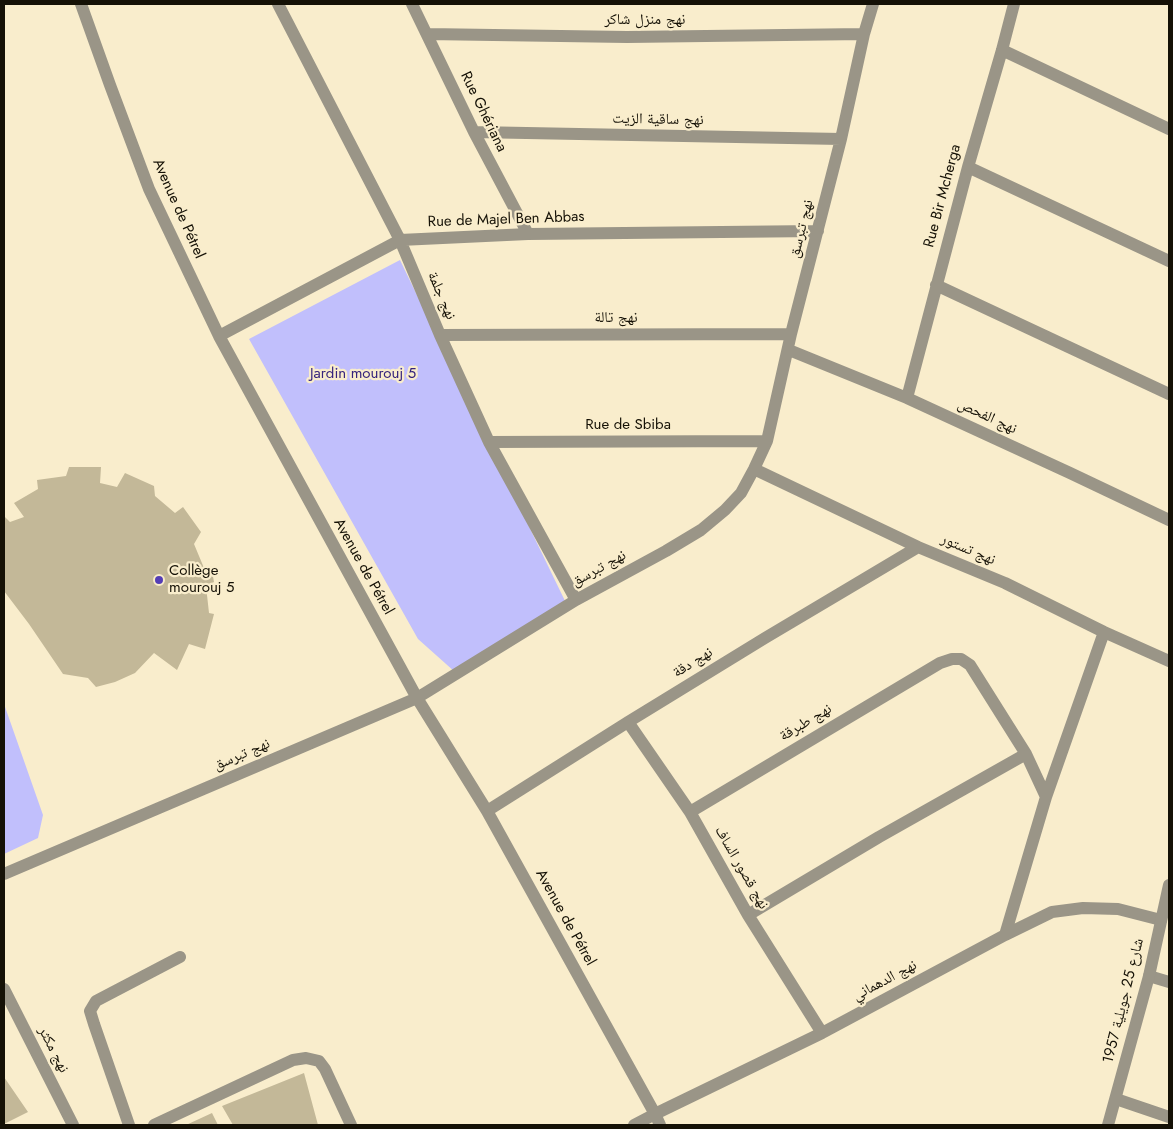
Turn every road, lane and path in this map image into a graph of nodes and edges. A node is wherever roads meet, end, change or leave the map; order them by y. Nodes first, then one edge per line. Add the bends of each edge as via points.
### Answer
1 (81, 4) edge
2 (278, 4) edge
3 (412, 4) edge
4 (873, 4) edge
5 (1014, 4) edge
6 (427, 34) junction
7 (864, 34) junction
8 (1002, 50) junction
9 (1169, 129) edge
10 (474, 132) junction
11 (841, 140) junction
12 (968, 167) junction
13 (818, 231) junction
14 (528, 234) junction
15 (400, 240) junction
16 (1169, 261) edge
17 (936, 285) junction
18 (791, 334) junction
19 (440, 335) junction
20 (219, 336) junction
21 (788, 350) junction
22 (1169, 394) edge
23 (907, 398) junction
24 (767, 441) junction
25 (489, 442) junction
26 (754, 469) junction
27 (1169, 520) edge
28 (918, 546) junction
29 (576, 600) junction
30 (1104, 632) junction
31 (1169, 661) edge
32 (416, 698) junction
33 (628, 722) junction
34 (1026, 754) junction
35 (1046, 797) junction
36 (487, 811) junction
37 (690, 812) junction
38 (4, 874) edge
39 (1169, 885) edge
40 (748, 915) junction
41 (1161, 920) junction
42 (1005, 935) junction
43 (180, 957) dead end
44 (1149, 976) junction
45 (1169, 982) edge
46 (4, 990) edge
47 (822, 1033) junction
48 (1116, 1099) junction
49 (1169, 1117) edge
50 (657, 1119) edge
51 (72, 1125) edge
52 (129, 1125) edge
53 (154, 1125) edge
54 (351, 1125) edge
55 (634, 1125) edge
56 (1108, 1125) edge

1 - 20 street, Avenue de Pétrel via 149,189
2 - 15 street, نهج جلمة
3 - 6 street, Rue Ghériana
4 - 7 street, نهج تبرسق
5 - 8 street, Rue Bir Mcherga
6 - 7 street, نهج منزل شاكر via 627,37
6 - 10 street, Rue Ghériana
7 - 11 street, نهج تبرسق
8 - 9 street
8 - 12 street, Rue Bir Mcherga
10 - 11 street, نهج ساقية الزيت
10 - 14 street, Rue Ghériana
11 - 13 street, نهج تبرسق
12 - 16 street
12 - 17 street, Rue Bir Mcherga
13 - 14 street, Rue de Majel Ben Abbas
13 - 18 street, نهج تبرسق
14 - 15 street, Rue de Majel Ben Abbas
15 - 19 street, نهج جلمة
15 - 20 street, Rue de Majel Ben Abbas
17 - 22 street
17 - 23 street, Rue Bir Mcherga
18 - 19 street, نهج تالة
18 - 21 street, نهج تبرسق
19 - 25 street, نهج جلمة
20 - 32 street, Avenue de Pétrel
21 - 23 street, نهج الفحص
21 - 24 street, نهج تبرسق
23 - 27 street, نهج الفحص
24 - 25 street, Rue de Sbiba
24 - 26 street, نهج تبرسق
25 - 29 street, نهج جلمة
26 - 28 street, نهج تستور
26 - 29 street, نهج تبرسق via 741,493 700,530
28 - 30 street, نهج تستور via 1005,583
28 - 33 street, نهج دقة
29 - 32 street, نهج تبرسق
30 - 31 street, نهج تستور
30 - 35 street
32 - 36 street, Avenue de Pétrel
32 - 38 street, نهج تبرسق
33 - 36 street, نهج دقة
33 - 37 street, نهج قصور الساف
34 - 35 street
34 - 37 street, نهج طبرقة via 970,664 952,659 940,662
34 - 40 street
35 - 42 street
36 - 50 street, Avenue de Pétrel
37 - 40 street, نهج قصور الساف
39 - 41 street, شارع 25 جويلية 1957
40 - 47 street, نهج قصور الساف
41 - 42 street, نهج الدهماني via 1118,909 1083,908 1052,912
41 - 44 street, شارع 25 جويلية 1957
42 - 47 street, نهج الدهماني
43 - 52 street via 96,1001 90,1010
44 - 45 street
44 - 48 street, شارع 25 جويلية 1957
46 - 51 street, نهج مكثر
47 - 50 street, نهج الدهماني
48 - 49 street
48 - 56 street, شارع 25 جويلية 1957
50 - 55 street, نهج الدهماني
53 - 54 street via 293,1060 306,1058 319,1061 325,1069

